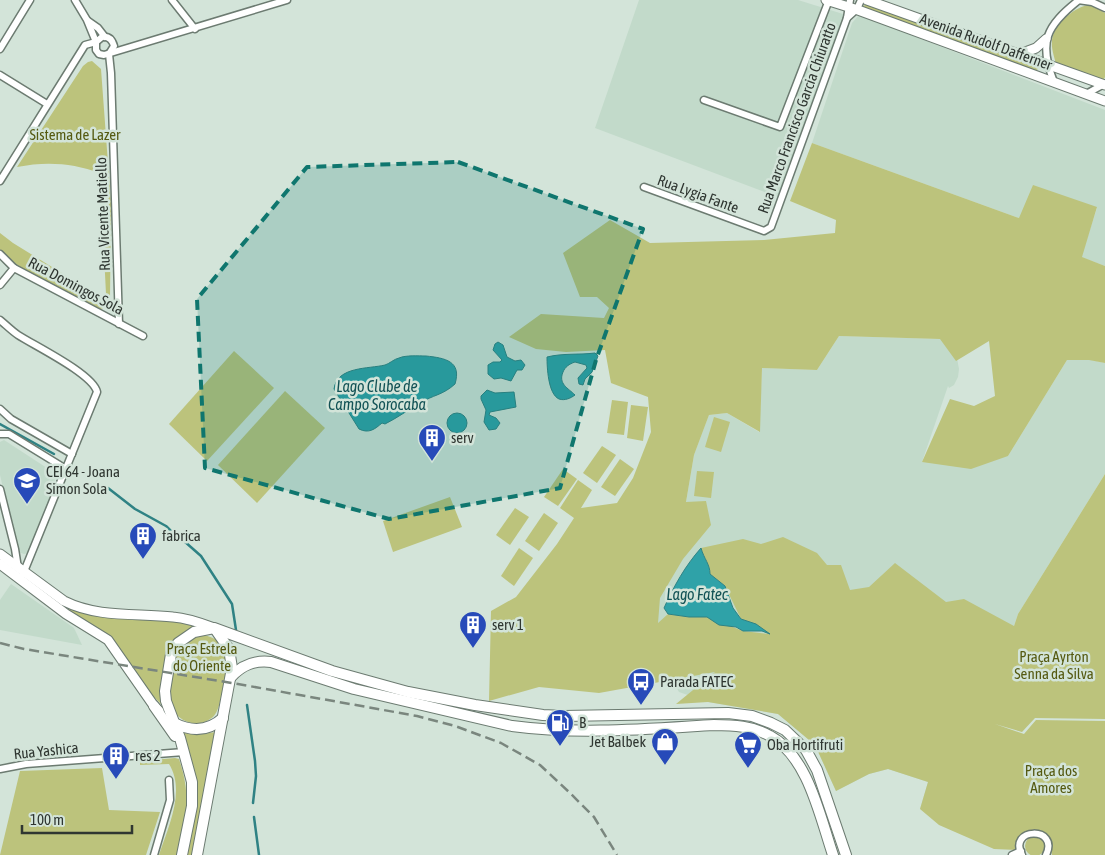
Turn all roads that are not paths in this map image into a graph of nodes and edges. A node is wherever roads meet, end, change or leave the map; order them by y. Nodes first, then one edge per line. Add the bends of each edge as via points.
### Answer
1 (30, 0) edge
2 (75, 0) edge
3 (172, 0) edge
4 (287, 0) edge
5 (828, 0) edge
6 (861, 0) edge
7 (867, 0) edge
8 (1079, 0) edge
9 (279, 1) edge
10 (852, 5) edge
11 (1105, 8) edge
12 (87, 20) junction
13 (195, 29) junction
14 (105, 37) junction
15 (1046, 39) junction
16 (96, 42) junction
17 (113, 43) junction
18 (131, 48) junction
19 (0, 49) edge
20 (80, 52) junction
21 (103, 54) junction
22 (1020, 54) junction
23 (1047, 64) junction
24 (0, 74) edge
25 (1054, 82) junction
26 (1104, 84) edge
27 (1088, 93) junction
28 (704, 100) dead end
29 (1105, 100) edge
30 (48, 104) junction
31 (0, 181) edge
32 (644, 188) dead end
33 (771, 227) joint
34 (0, 254) edge
35 (14, 268) junction
36 (0, 285) edge
37 (0, 320) edge
38 (119, 324) junction
39 (143, 336) dead end
40 (0, 408) edge
41 (0, 434) edge
42 (72, 454) junction
43 (66, 469) junction
44 (0, 489) edge
45 (0, 554) edge
46 (0, 564) edge
47 (20, 572) junction
48 (214, 628) junction
49 (231, 677) junction
50 (154, 706) junction
51 (223, 718) junction
52 (174, 723) junction
53 (184, 752) junction
54 (0, 770) edge
55 (169, 780) dead end
56 (1022, 853) edge
57 (154, 855) edge
58 (182, 855) edge
59 (197, 855) edge
60 (833, 855) edge
61 (846, 855) edge
62 (1012, 855) edge
63 (1046, 855) edge

1 - 19 street
2 - 12 street
3 - 13 street
4 - 9 street
5 - 10 main road, Avenida Rudolf Dafferner
5 - 28 street via 780,127
6 - 10 street
7 - 22 main road, Avenida Rudolf Dafferner
8 - 11 street
8 - 15 street via 1054,22
9 - 13 street
10 - 25 main road, Avenida Rudolf Dafferner
10 - 33 street, Rua Marco Francisco Garcia Chiuratto
12 - 14 street
12 - 16 street
13 - 18 street
14 - 16 street
14 - 17 street
15 - 22 main road via 1036,48
15 - 23 street
16 - 20 street via 85,45
16 - 21 street via 95,47
17 - 18 street
17 - 21 street via 113,48
18 - 21 street
20 - 21 street
20 - 30 street
21 - 38 street, Rua Vicente Matiello via 111,74
22 - 23 main road, Avenida Rudolf Dafferner
23 - 25 street
23 - 26 main road, Avenida Rudolf Dafferner
24 - 30 street
25 - 27 main road, Avenida Rudolf Dafferner
26 - 27 street
27 - 29 main road, Avenida Rudolf Dafferner
30 - 31 street
32 - 33 street, Rua Lygia Fante via 764,231
34 - 35 street, Rua Domingos Sola
35 - 36 street
35 - 38 street, Rua Domingos Sola
37 - 42 street via 96,387 97,392
38 - 39 street, Rua Domingos Sola
40 - 42 street via 11,419
41 - 43 street via 9,434
42 - 43 street
43 - 47 street
44 - 47 street
45 - 47 main road
46 - 47 main road
47 - 48 main road via 64,601 91,611 175,617
47 - 50 main road via 66,614 108,640
48 - 49 main road via 230,653
48 - 52 main road via 188,635 171,654 165,697
48 - 61 main road via 362,680 474,705 564,716 728,713 771,722 806,750 817,770
49 - 51 main road
49 - 60 main road via 246,664 262,660 354,689 535,729 579,732 714,725 752,729 785,746 797,761
50 - 52 main road
50 - 53 main road
51 - 52 main road via 213,726 197,730
51 - 59 main road
52 - 53 main road
53 - 54 street, Rua Yashica via 26,764
53 - 58 main road via 193,793
55 - 57 street via 170,800
56 - 62 street
56 - 63 street via 1020,842 1036,833 1047,841

